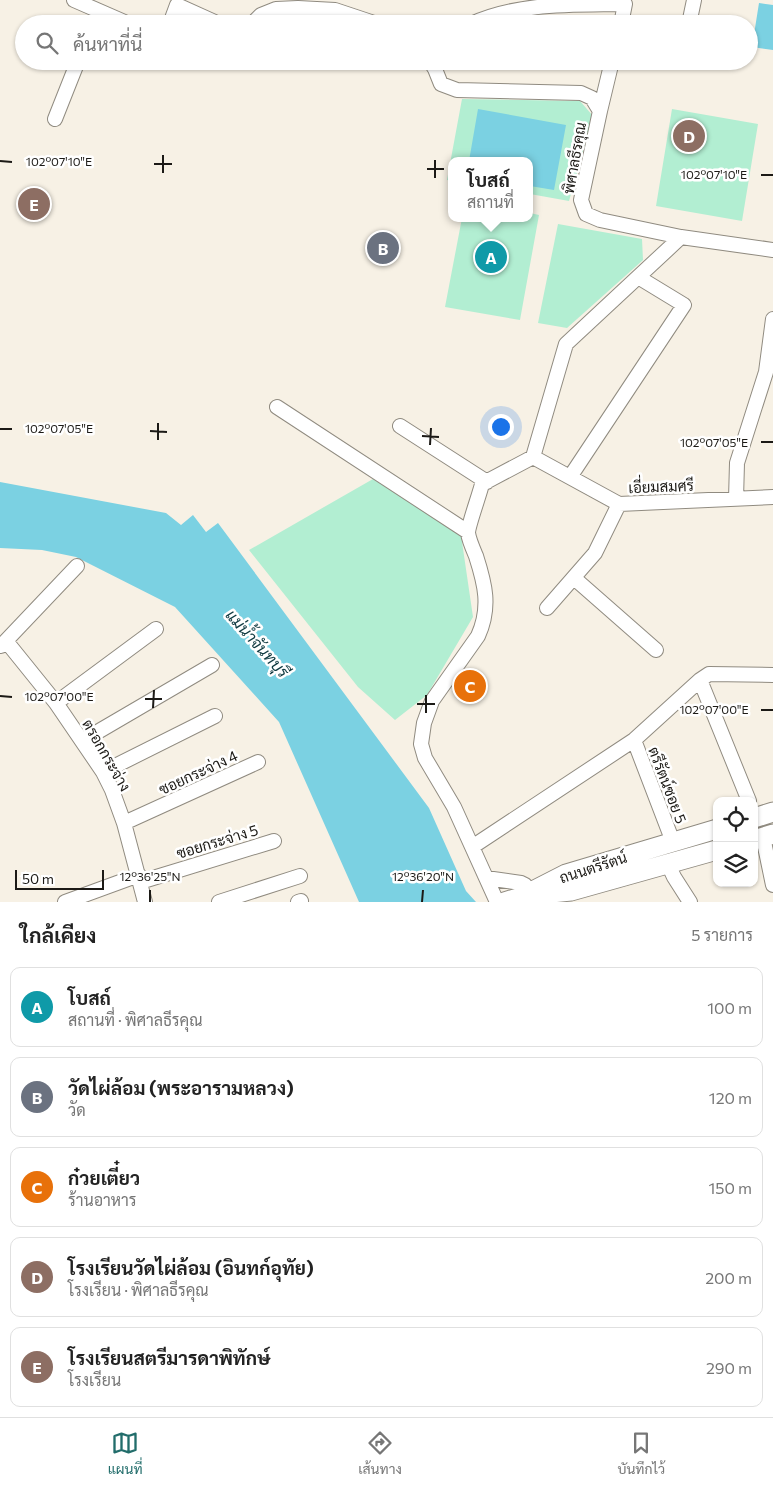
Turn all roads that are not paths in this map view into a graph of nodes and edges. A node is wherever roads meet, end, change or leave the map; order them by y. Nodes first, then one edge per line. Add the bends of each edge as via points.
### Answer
1 (74, 0) edge
2 (694, 0) edge
3 (628, 2) edge
4 (178, 3) edge
5 (98, 10) junction
6 (96, 15) edge
7 (109, 15) edge
8 (173, 15) edge
9 (201, 15) edge
10 (260, 15) edge
11 (350, 15) edge
12 (493, 15) edge
13 (624, 15) edge
14 (691, 15) edge
15 (74, 70) edge
16 (435, 70) edge
17 (610, 70) edge
18 (600, 111) junction
19 (55, 119) dead end
20 (681, 236) junction
21 (773, 250) edge
22 (638, 277) junction
23 (773, 319) edge
24 (277, 407) dead end
25 (400, 426) dead end
26 (533, 457) junction
27 (570, 478) junction
28 (487, 482) junction
29 (773, 497) edge
30 (736, 499) junction
31 (619, 504) junction
32 (468, 532) junction
33 (77, 566) dead end
34 (574, 578) junction
35 (547, 608) dead end
36 (156, 629) dead end
37 (3, 644) edge
38 (656, 650) dead end
39 (212, 665) dead end
40 (773, 675) edge
41 (700, 680) junction
42 (56, 703) junction
43 (215, 716) dead end
44 (634, 740) junction
45 (82, 741) junction
46 (258, 762) dead end
47 (103, 772) junction
48 (751, 797) edge
49 (124, 823) junction
50 (713, 830) edge
51 (764, 837) edge
52 (274, 841) dead end
53 (673, 842) junction
54 (472, 847) junction
55 (713, 851) edge
56 (668, 864) junction
57 (300, 876) dead end
58 (139, 878) junction
59 (486, 878) junction
60 (773, 885) edge
61 (522, 898) edge
62 (65, 902) edge
63 (145, 902) edge
64 (219, 902) edge
65 (496, 902) edge
66 (690, 902) edge

1 - 5 street
2 - 14 street
3 - 12 street via 533,7
3 - 13 street
4 - 8 street
4 - 9 street
5 - 6 street
5 - 7 street
10 - 11 street via 276,9 298,8 335,10
15 - 19 street
16 - 18 street, พิศาลธีรคุณ via 441,84 456,90 581,93 592,98
17 - 18 street
18 - 20 street, พิศาลธีรคุณ via 581,200 586,214 600,220
20 - 21 street, พิศาลธีรคุณ
20 - 22 street
22 - 26 street via 566,344
22 - 27 street via 684,305
23 - 30 street via 766,372 737,463
24 - 32 street
25 - 28 street
26 - 27 street, เอี่ยมสมศรี
26 - 28 street
27 - 31 street, เอี่ยมสมศรี
28 - 32 street via 482,484
29 - 30 street, เอี่ยมสมศรี
30 - 31 street, เอี่ยมสมศรี
31 - 34 street via 595,553
32 - 54 street via 484,589 486,607 483,624 432,701 421,744
33 - 37 street
34 - 35 street
34 - 38 street
36 - 42 street
37 - 42 street, ตรอกกระจ่าง
39 - 45 street
40 - 41 street via 709,674
41 - 44 street
41 - 48 street
42 - 45 street, ตรอกกระจ่าง
43 - 47 street
44 - 53 street, ตรีรัตน์ซอย 5
44 - 54 street
45 - 47 street, ตรอกกระจ่าง
46 - 49 street, ซอยกระจ่าง 4
47 - 49 street, ตรอกกระจ่าง
49 - 58 street, ตรอกกระจ่าง
50 - 53 main road, ถนนตรีรัตน์
51 - 60 street
52 - 58 street, ซอยกระจ่าง 5
53 - 61 main road, ถนนตรีรัตน์ via 566,874
54 - 59 street
55 - 56 main road, ถนนตรีรัตน์
56 - 61 main road, ถนนตรีรัตน์ via 571,891
56 - 66 street
57 - 64 street
58 - 62 street, ซอยกระจ่าง 5
58 - 63 street, ตรอกกระจ่าง
59 - 61 street via 525,885
59 - 65 street

